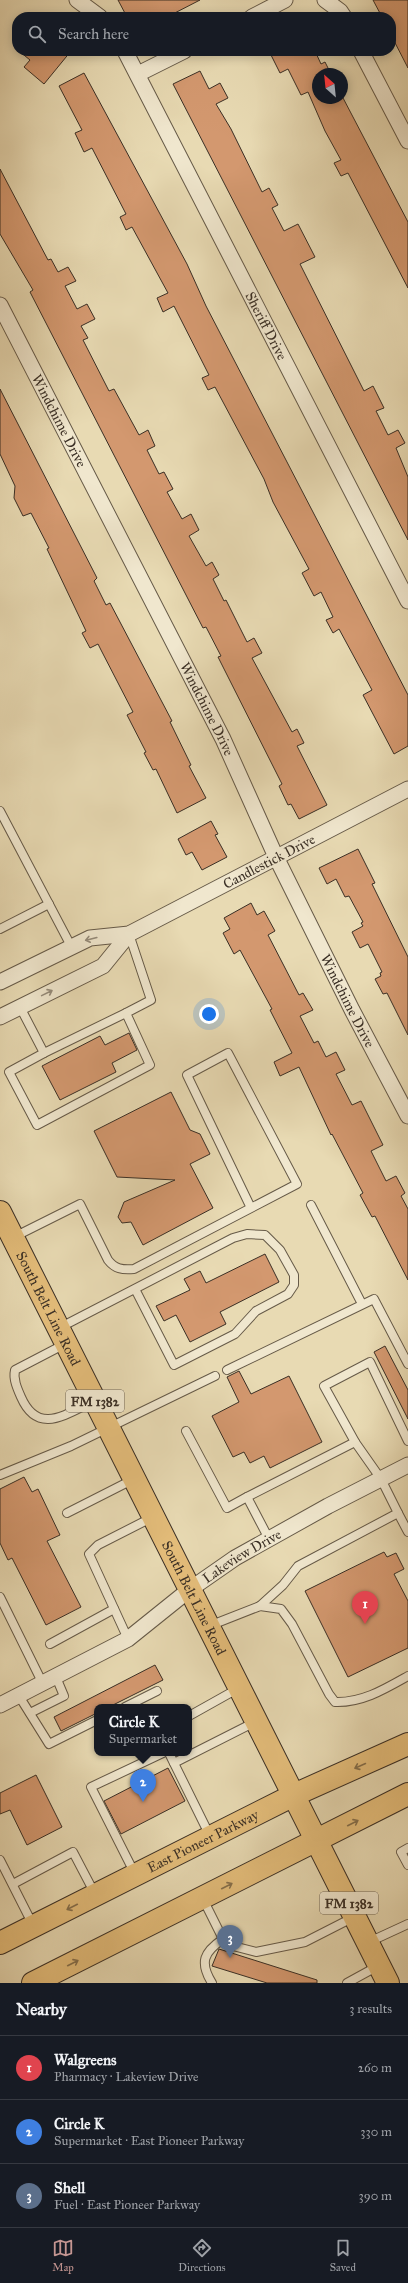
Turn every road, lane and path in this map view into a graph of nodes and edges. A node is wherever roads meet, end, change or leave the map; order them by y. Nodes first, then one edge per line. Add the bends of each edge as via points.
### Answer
1 (77, 0) edge
2 (285, 0) edge
3 (325, 0) edge
4 (93, 12) edge
5 (262, 12) edge
6 (341, 12) edge
7 (128, 56) edge
8 (174, 56) edge
9 (364, 56) edge
10 (138, 74) junction
11 (408, 141) edge
12 (0, 305) edge
13 (408, 601) edge
14 (408, 789) edge
15 (0, 811) edge
16 (276, 856) junction
17 (49, 904) junction
18 (0, 929) edge
19 (129, 934) junction
20 (71, 946) junction
21 (0, 982) edge
22 (20, 1007) junction
23 (126, 1013) junction
24 (0, 1017) edge
25 (44, 1053) junction
26 (408, 1116) edge
27 (311, 1205) dead end
28 (251, 1208) junction
29 (0, 1212) edge
30 (13, 1237) junction
31 (135, 1289) junction
32 (362, 1304) junction
33 (62, 1336) junction
34 (408, 1364) edge
35 (227, 1370) dead end
36 (215, 1376) dead end
37 (94, 1400) junction
38 (108, 1427) junction
39 (186, 1431) dead end
40 (408, 1441) edge
41 (355, 1442) junction
42 (408, 1465) edge
43 (0, 1475) edge
44 (134, 1479) junction
45 (381, 1479) junction
46 (247, 1497) junction
47 (67, 1513) dead end
48 (398, 1513) junction
49 (153, 1517) junction
50 (408, 1532) edge
51 (269, 1539) junction
52 (189, 1590) junction
53 (0, 1598) edge
54 (260, 1606) junction
55 (114, 1609) junction
56 (208, 1626) junction
57 (128, 1639) junction
58 (50, 1644) dead end
59 (408, 1676) edge
60 (56, 1677) junction
61 (43, 1684) junction
62 (239, 1688) junction
63 (157, 1692) dead end
64 (19, 1696) junction
65 (131, 1704) edge
66 (0, 1705) edge
67 (30, 1712) junction
68 (192, 1714) edge
69 (94, 1722) edge
70 (256, 1722) junction
71 (408, 1744) edge
72 (192, 1754) edge
73 (157, 1756) edge
74 (170, 1756) edge
75 (188, 1756) edge
76 (174, 1763) junction
77 (408, 1794) edge
78 (294, 1795) junction
79 (211, 1837) junction
80 (318, 1840) junction
81 (408, 1848) edge
82 (0, 1860) edge
83 (408, 1865) edge
84 (135, 1875) junction
85 (13, 1884) junction
86 (95, 1895) junction
87 (203, 1898) junction
88 (356, 1916) junction
89 (408, 1924) edge
90 (34, 1926) junction
91 (223, 1939) junction
92 (0, 1943) edge
93 (368, 1943) junction
94 (384, 1974) edge
95 (33, 1983) edge
96 (212, 1983) edge
97 (347, 1983) edge

1 - 4 street
2 - 5 street
3 - 6 street
7 - 10 street, Sheriff Drive
8 - 10 street
9 - 11 street
10 - 13 street, Sheriff Drive
12 - 16 street, Windchime Drive via 223,740
14 - 16 street, Candlestick Drive
15 - 17 lane
16 - 19 street, Candlestick Drive
16 - 26 street, Windchime Drive
17 - 18 lane
17 - 20 lane
19 -> 20 street, Candlestick Drive via 90,938
22 -> 19 street, Candlestick Drive via 103,966
19 - 23 lane via 152,1000
20 - 21 street, Candlestick Drive
22 - 24 street, Candlestick Drive
22 - 25 lane
23 - 25 lane
23 - 25 lane via 150,1065 37,1125 10,1072
27 - 32 lane
28 - 28 lane via 297,1184 228,1053 187,1075
28 - 30 lane via 134,1269 114,1267 108,1260 80,1204
29 - 30 main road, South Belt Line Road / FM 1382
30 - 33 main road, South Belt Line Road / FM 1382
31 - 31 lane via 233,1238 246,1234 265,1235 272,1240 294,1275 294,1285 288,1294 256,1311 235,1334 174,1365
31 - 33 lane
32 - 34 lane via 374,1299
32 - 35 lane
33 - 37 main road, South Belt Line Road / FM 1382
33 - 37 lane via 15,1370 16,1383 23,1402 37,1417 53,1420
36 - 38 lane
37 - 38 main road, South Belt Line Road / FM 1382
38 - 43 lane via 71,1446
38 - 44 main road, South Belt Line Road / FM 1382
39 - 46 lane via 227,1508
40 - 41 lane via 370,1362 324,1386
41 - 45 lane
41 - 46 lane
42 - 45 street, Lakeview Drive
44 - 47 lane
44 - 49 main road, South Belt Line Road / FM 1382
45 - 48 lane
45 - 51 street, Lakeview Drive
46 - 51 lane
48 - 50 lane
48 - 54 lane via 298,1566 283,1585
49 - 52 main road, South Belt Line Road / FM 1382
49 - 55 lane via 98,1545 89,1554
51 - 52 street, Lakeview Drive
52 - 56 main road, South Belt Line Road / FM 1382
52 - 57 street, Lakeview Drive
53 - 61 lane
54 - 56 lane
54 - 59 lane via 281,1609 335,1702 351,1703
55 - 57 lane
55 - 58 lane
56 - 62 main road, South Belt Line Road / FM 1382
57 - 60 street, Lakeview Drive
60 - 61 street, Lakeview Drive
60 - 67 lane via 64,1696
61 - 64 street, Lakeview Drive
62 - 68 lane
62 - 70 main road, South Belt Line Road / FM 1382
63 - 65 lane
64 - 66 street, Lakeview Drive
64 - 67 lane
67 - 69 lane via 49,1744
70 - 72 lane
70 - 78 main road, South Belt Line Road / FM 1382
71 -> 78 main road, East Pioneer Parkway
73 - 84 lane via 91,1787
74 - 76 lane
75 - 76 lane
76 - 79 lane
80 -> 77 main road
78 - 79 main road, East Pioneer Parkway
78 - 80 main road, South Belt Line Road / FM 1382
79 - 84 main road, East Pioneer Parkway
87 -> 80 main road
80 - 88 main road, South Belt Line Road / FM 1382
81 - 83 lane via 401,1852
82 - 85 lane
84 - 86 main road, East Pioneer Parkway
85 - 86 lane via 73,1852
85 - 90 lane
86 -> 90 main road, East Pioneer Parkway
87 - 91 lane
95 -> 87 main road
88 - 91 lane via 305,1942 256,1952 229,1945
88 - 93 main road, South Belt Line Road / FM 1382
89 - 93 lane
90 - 92 main road, East Pioneer Parkway
91 - 96 lane via 207,1952 206,1972
93 - 94 main road, South Belt Line Road / FM 1382
94 - 97 lane

